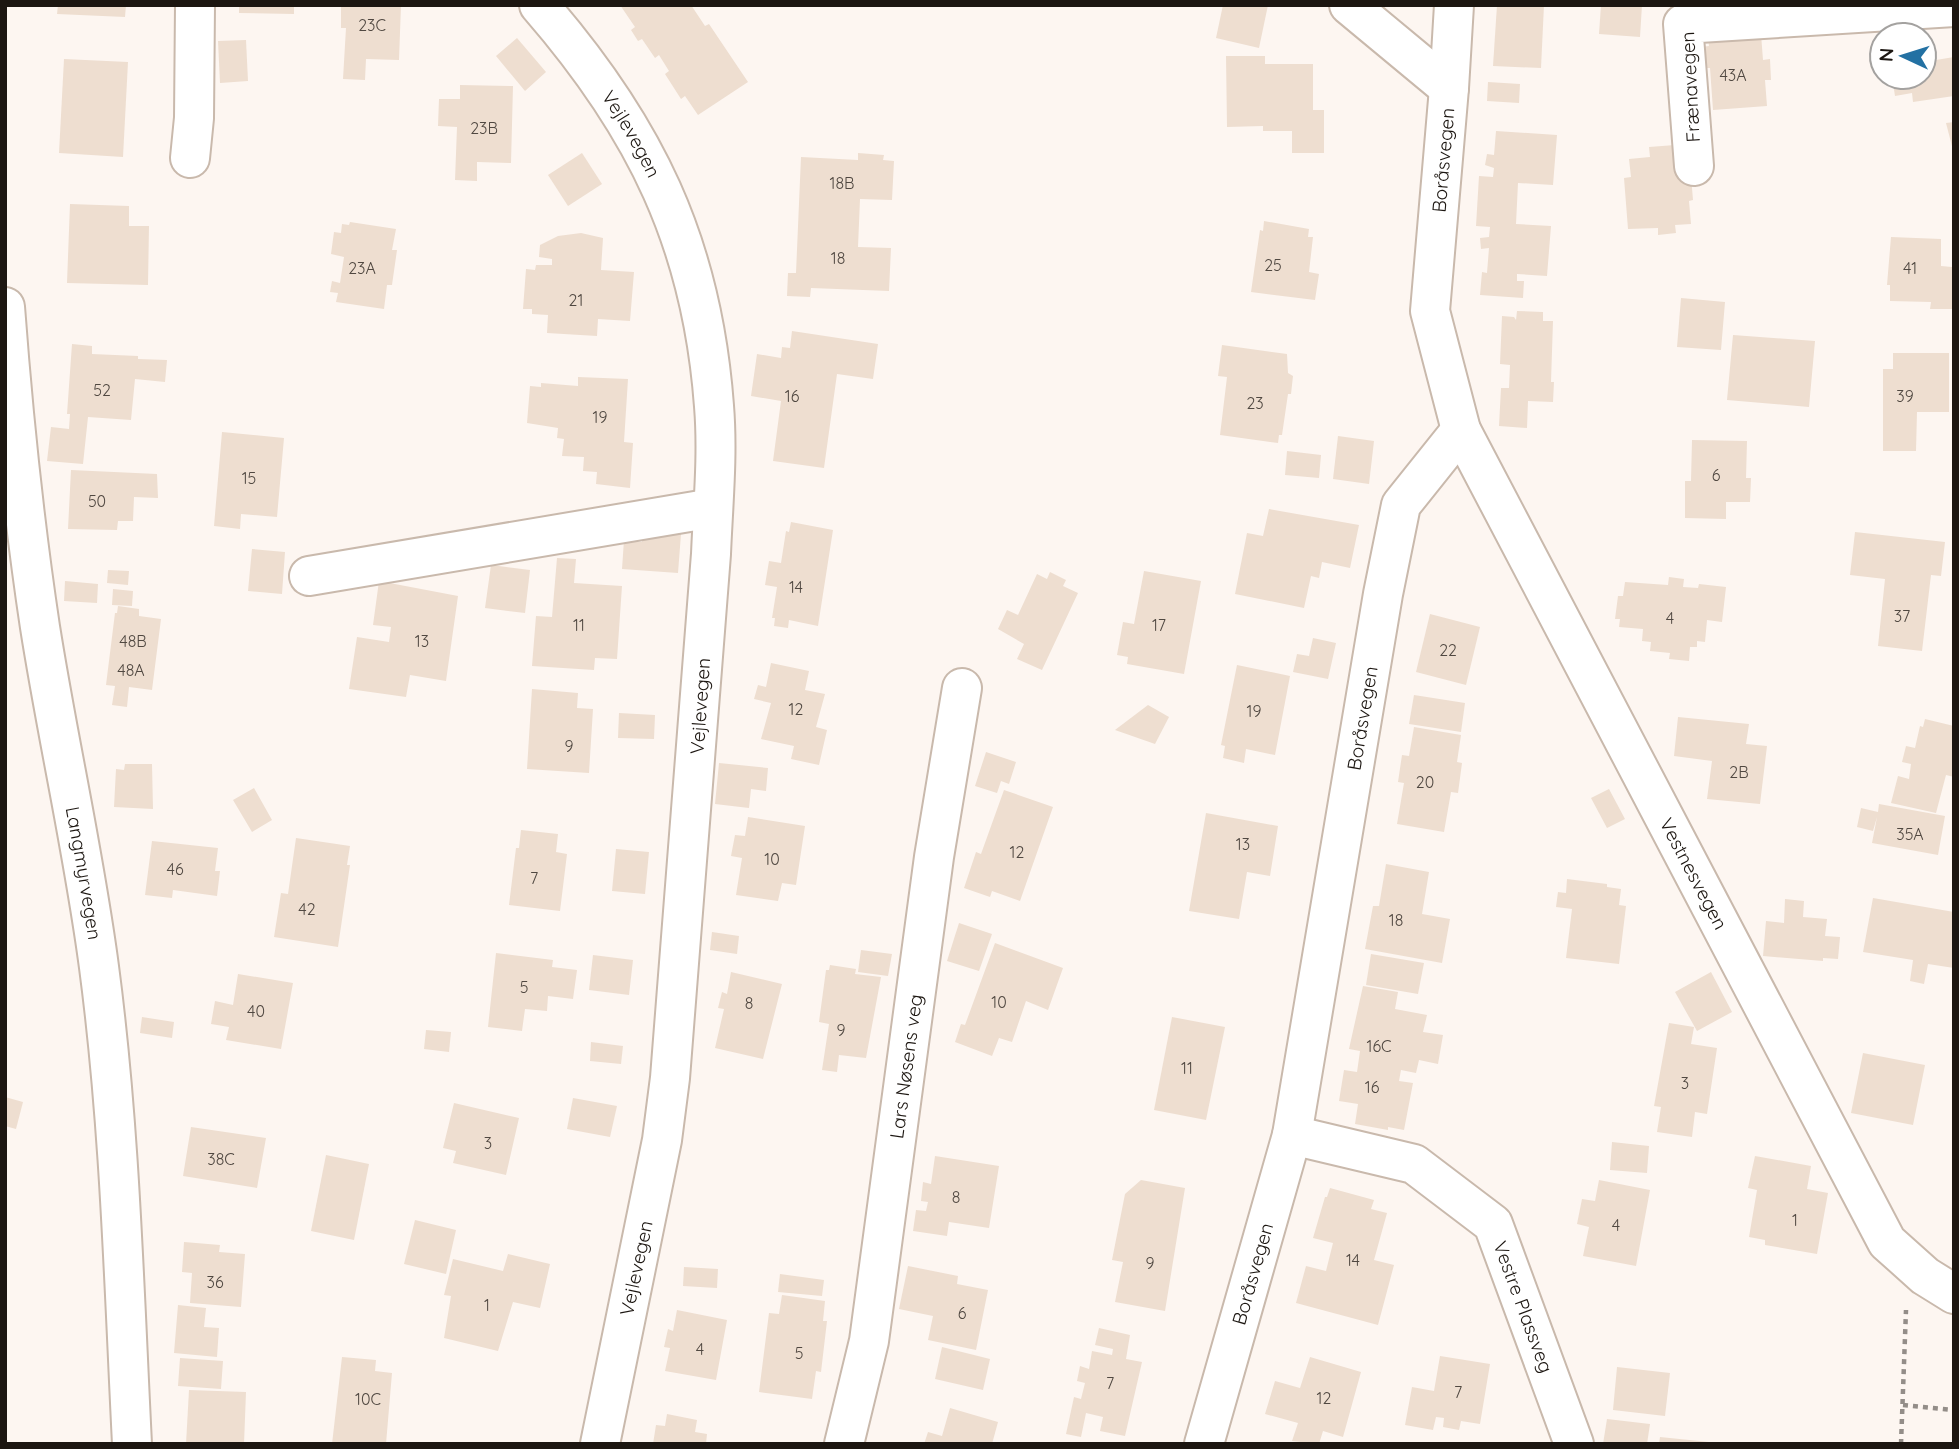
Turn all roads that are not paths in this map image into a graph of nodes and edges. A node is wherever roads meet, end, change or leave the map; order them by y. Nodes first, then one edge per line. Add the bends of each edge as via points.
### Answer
1 (195, 5) edge
2 (539, 5) edge
3 (1349, 5) edge
4 (1454, 5) edge
5 (1954, 7) edge
6 (1449, 88) junction
7 (190, 158) dead end
8 (1694, 166) dead end
9 (5, 307) edge
10 (1461, 430) junction
11 (713, 508) junction
12 (309, 576) dead end
13 (962, 688) dead end
14 (1292, 1135) junction
15 (1954, 1293) edge
16 (132, 1444) edge
17 (600, 1444) edge
18 (844, 1444) edge
19 (1204, 1444) edge
20 (1574, 1444) edge

1 - 7 street
2 - 11 street, Vejlevegen via 606,89 634,134 679,227 695,279 714,406
3 - 6 street
4 - 6 street, Boråsvegen
5 - 8 street, Frænavegen via 1683,24
6 - 10 street, Boråsvegen via 1430,312
9 - 16 street, Langmyrvegen via 38,611 100,971 111,1078
10 - 14 street, Boråsvegen via 1401,505
10 - 15 street, Vestnesvegen via 1887,1242 1925,1276
11 - 12 street
11 - 17 street, Vejlevegen via 670,1078 662,1140
13 - 18 street, Lars Nøsens veg via 934,857 869,1341
14 - 19 street, Boråsvegen
14 - 20 street, Vestre Plassveg via 1414,1164 1493,1224

